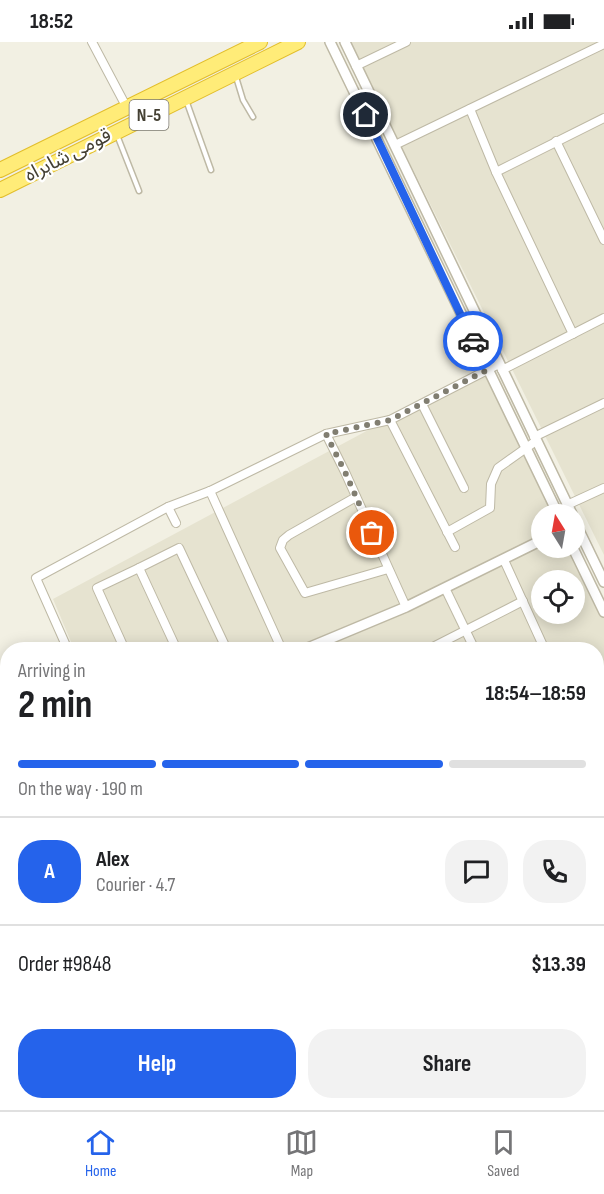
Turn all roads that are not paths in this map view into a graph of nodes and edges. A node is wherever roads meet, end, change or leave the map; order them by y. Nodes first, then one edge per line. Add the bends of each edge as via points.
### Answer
1 (92, 42) edge
2 (260, 42) edge
3 (298, 42) edge
4 (330, 42) edge
5 (345, 42) edge
6 (406, 42) edge
7 (604, 44) edge
8 (356, 66) junction
9 (235, 73) junction
10 (184, 97) junction
11 (127, 108) junction
12 (470, 109) junction
13 (253, 117) dead end
14 (604, 118) edge
15 (116, 131) junction
16 (556, 141) junction
17 (395, 145) junction
18 (0, 170) edge
19 (211, 170) dead end
20 (496, 172) junction
21 (0, 190) edge
22 (139, 191) dead end
23 (604, 240) edge
24 (604, 318) edge
25 (478, 321) junction
26 (466, 326) junction
27 (573, 334) junction
28 (500, 367) junction
29 (487, 370) junction
30 (604, 403) edge
31 (422, 404) junction
32 (390, 420) junction
33 (326, 434) junction
34 (535, 439) junction
35 (524, 448) junction
36 (464, 488) dead end
37 (604, 488) edge
38 (210, 491) junction
39 (356, 497) junction
40 (553, 504) edge
41 (567, 504) edge
42 (579, 504) edge
43 (168, 507) junction
44 (176, 523) dead end
45 (447, 532) junction
46 (585, 543) edge
47 (531, 546) edge
48 (455, 547) dead end
49 (578, 558) edge
50 (504, 560) junction
51 (139, 568) junction
52 (388, 569) junction
53 (604, 582) edge
54 (445, 588) junction
55 (523, 601) junction
56 (406, 607) junction
57 (604, 612) edge
58 (466, 630) junction
59 (64, 642) edge
60 (121, 642) edge
61 (173, 642) edge
62 (223, 642) edge
63 (278, 642) edge
64 (322, 642) edge
65 (443, 642) edge
66 (471, 642) edge
67 (540, 642) edge

1 - 11 street
2 - 11 highway, قومی شاہراہ / N-5
3 - 9 highway, قومی شاہراہ / N-5
4 - 26 street
5 - 8 street
6 - 8 street
7 - 12 street
8 - 17 street
9 - 10 highway, قومی شاہراہ / N-5
9 - 13 lane
10 - 15 highway, قومی شاہراہ / N-5
10 - 19 lane
11 - 18 highway, قومی شاہراہ / N-5
12 - 17 street
12 - 20 street
14 - 16 street
15 - 21 highway, قومی شاہراہ / N-5
15 - 22 lane
16 - 20 street
16 - 23 street
17 - 25 street
20 - 27 street
24 - 27 street
25 - 26 street
25 - 28 street
26 - 29 street
27 - 28 street
28 - 29 street
28 - 34 street
29 - 31 street
29 - 35 street
30 - 34 street
31 - 32 street
31 - 36 street
32 - 33 street
32 - 45 street
33 - 38 street
33 - 39 street
34 - 35 street
34 - 41 street
35 - 40 street
35 - 45 street via 498,468 491,484 490,508
37 - 42 street
38 - 43 street
38 - 63 street
39 - 52 street
39 - 52 street via 283,540 280,548 305,593
43 - 44 street
43 - 59 street via 36,578
45 - 48 street
46 - 53 street
47 - 50 street
49 - 57 street
50 - 54 street
50 - 55 street
51 - 60 street via 97,588
51 - 61 street
51 - 62 street via 179,548
52 - 56 street
54 - 56 street
54 - 58 street
55 - 58 street
55 - 67 street
56 - 64 street
58 - 65 street
58 - 66 street

